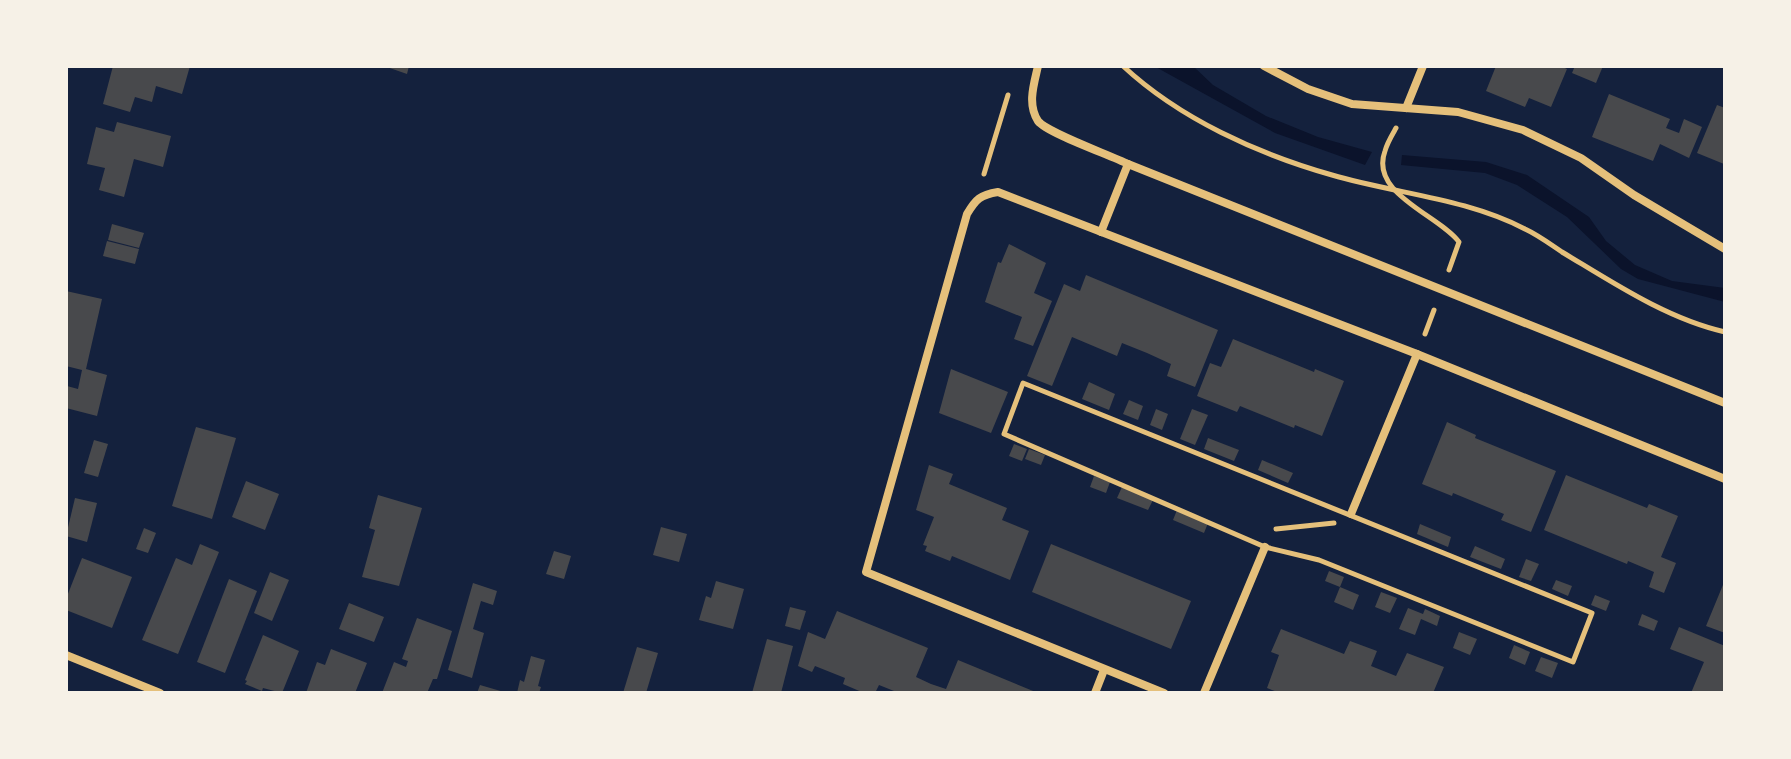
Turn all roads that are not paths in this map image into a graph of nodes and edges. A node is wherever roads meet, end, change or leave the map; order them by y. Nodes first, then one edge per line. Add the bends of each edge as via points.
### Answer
1 (1038, 66) edge
2 (1264, 66) edge
3 (1423, 66) edge
4 (1406, 108) junction
5 (1128, 164) junction
6 (1101, 232) junction
7 (1725, 249) edge
8 (1417, 354) junction
9 (1725, 403) edge
10 (1725, 479) edge
11 (1351, 514) road end
12 (1265, 547) road end
13 (66, 655) edge
14 (1104, 670) junction
15 (160, 693) edge
16 (1095, 693) edge
17 (1164, 693) edge
18 (1204, 693) edge

1 - 5 street via 1032,99 1040,124
2 - 4 street via 1352,104
3 - 4 street
4 - 7 street via 1458,112 1523,130 1581,158
5 - 6 street
5 - 9 street
6 - 8 street
6 - 14 street via 998,192 977,198 967,214 866,572
8 - 10 street
8 - 11 street
12 - 18 street
13 - 15 street
14 - 16 street
14 - 17 street

